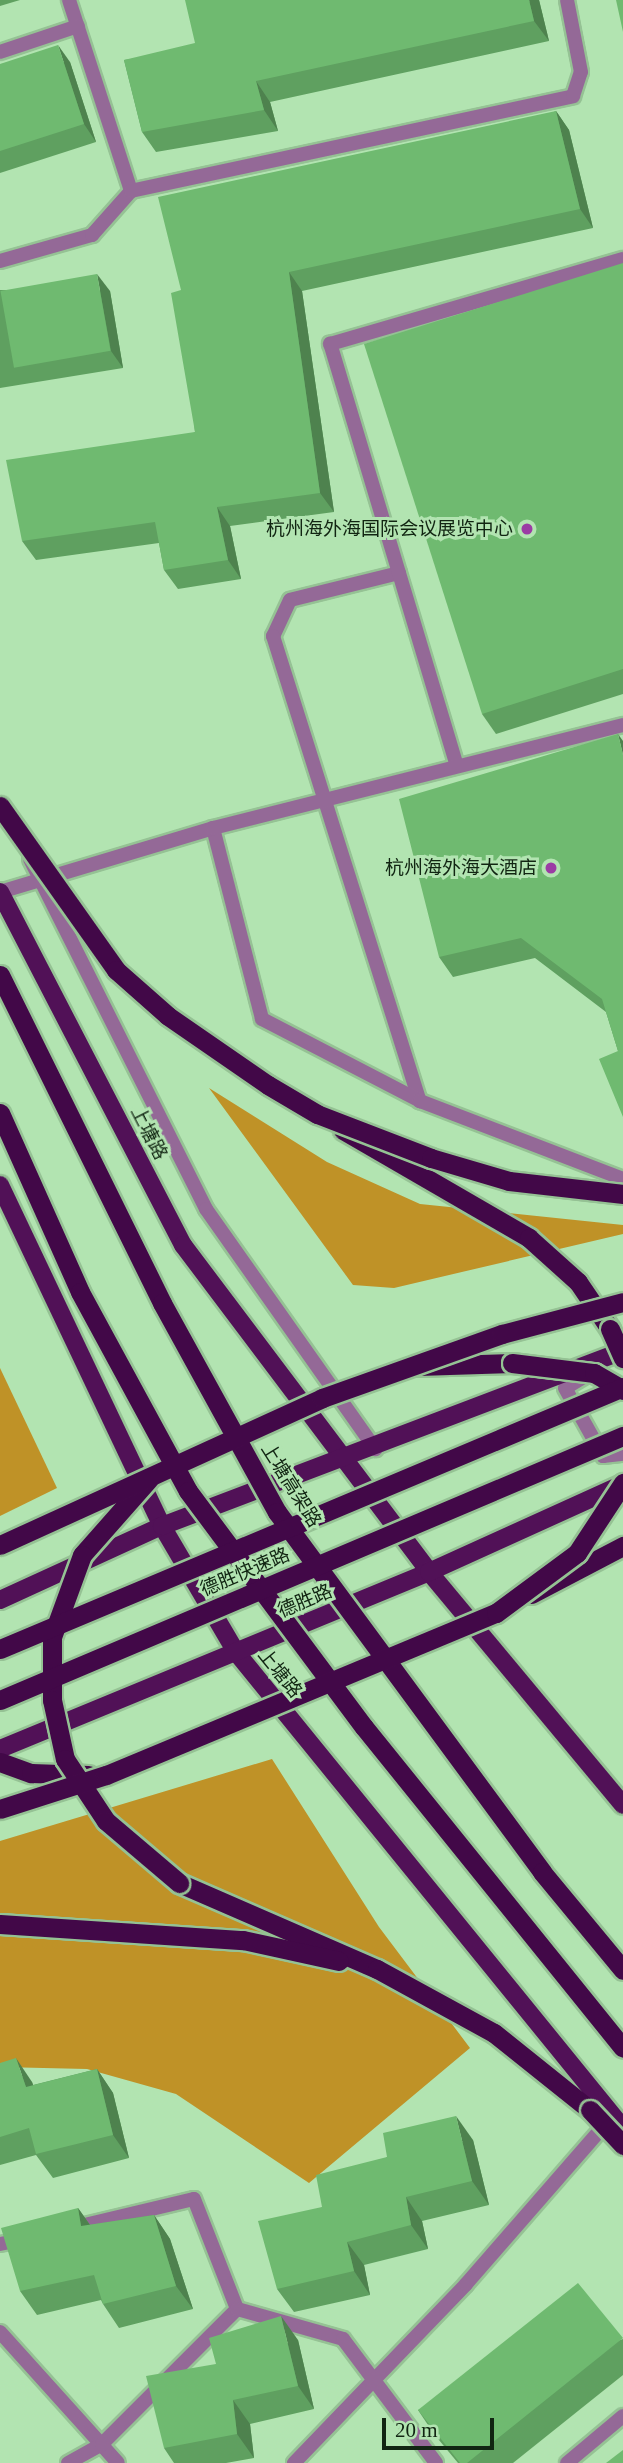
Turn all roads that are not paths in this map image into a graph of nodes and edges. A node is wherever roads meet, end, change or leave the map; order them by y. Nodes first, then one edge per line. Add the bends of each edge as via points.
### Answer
1 (69, 0) edge
2 (567, 0) edge
3 (78, 26) junction
4 (0, 52) edge
5 (131, 191) junction
6 (623, 259) edge
7 (0, 261) edge
8 (399, 573) junction
9 (623, 725) edge
10 (456, 763) junction
11 (328, 797) junction
12 (0, 800) edge
13 (0, 806) edge
14 (213, 828) junction
15 (39, 879) junction
16 (0, 892) edge
17 (0, 975) edge
18 (420, 1101) junction
19 (0, 1113) edge
20 (317, 1114) junction
21 (623, 1179) edge
22 (0, 1185) edge
23 (623, 1194) edge
24 (623, 1302) edge
25 (623, 1352) edge
26 (623, 1358) edge
27 (416, 1366) junction
28 (623, 1388) edge
29 (623, 1436) edge
30 (375, 1449) junction
31 (623, 1454) edge
32 (344, 1461) junction
33 (157, 1471) junction
34 (623, 1483) edge
35 (162, 1526) junction
36 (0, 1545) edge
37 (623, 1546) edge
38 (429, 1573) junction
39 (0, 1600) edge
40 (496, 1613) junction
41 (0, 1649) edge
42 (236, 1652) junction
43 (0, 1700) edge
44 (0, 1749) edge
45 (0, 1762) edge
46 (106, 1775) junction
47 (623, 1805) edge
48 (0, 1809) edge
49 (0, 1924) edge
50 (377, 1969) junction
51 (623, 1970) edge
52 (623, 2048) edge
53 (618, 2121) edge
54 (623, 2145) edge
55 (0, 2244) edge
56 (237, 2308) junction
57 (0, 2332) edge
58 (374, 2379) junction
59 (623, 2416) edge
60 (102, 2444) junction
61 (68, 2463) edge
62 (118, 2463) edge
63 (294, 2463) edge
64 (436, 2463) edge
65 (567, 2463) edge

1 - 3 lane
2 - 5 lane via 581,72 573,96
3 - 4 lane
3 - 5 lane
5 - 7 lane via 92,235
6 - 8 lane via 330,344
8 - 10 lane
8 - 11 lane via 290,600 273,636
9 - 10 lane
10 - 11 lane
11 - 14 lane
11 - 18 lane
12 - 15 lane
13 - 20 highway, bridge via 62,902 117,970 168,1016
14 - 15 lane
14 - 18 lane via 262,1019
15 - 16 lane
15 - 30 lane via 206,1209
16 - 32 main road, 上塘路 via 183,1245
17 - 51 highway, 上塘高架路, bridge via 162,1303 277,1512 542,1872
18 - 21 lane
19 - 52 highway, bridge via 80,1292 188,1491 364,1727
20 - 23 highway, bridge via 509,1181
20 - 26 highway, bridge via 529,1238 578,1282
22 - 35 main road, 上塘路
24 - 27 highway, bridge via 502,1334
25 - 30 main road
25 - 31 lane via 565,1388 603,1456
27 - 28 highway, bridge via 552,1364 594,1373
27 - 33 highway, bridge via 322,1398
28 - 41 highway, 德胜快速路, bridge
29 - 43 highway, 德胜快速路, bridge
30 - 32 main road
32 - 35 main road
32 - 38 main road, 上塘路
33 - 36 highway, bridge
33 - 50 highway, bridge via 102,1526 65,1593 51,1668 65,1759 106,1821 179,1883
34 - 38 main road, 德胜路
34 - 40 highway, bridge via 577,1553
35 - 39 main road
35 - 42 main road, 上塘路
37 - 40 highway, bridge
38 - 42 main road, 德胜路
38 - 47 main road, 上塘路
40 - 46 highway, bridge
42 - 44 main road, 德胜路
42 - 53 main road, 上塘路
45 - 46 highway, bridge via 31,1773
46 - 48 highway, bridge
49 - 50 highway via 243,1940
50 - 54 highway, bridge via 494,2033
53 - 58 lane
55 - 56 lane via 194,2199
56 - 58 lane via 343,2339
56 - 60 lane
57 - 60 lane
58 - 63 lane
58 - 64 lane
59 - 65 lane
60 - 61 lane
60 - 62 lane

